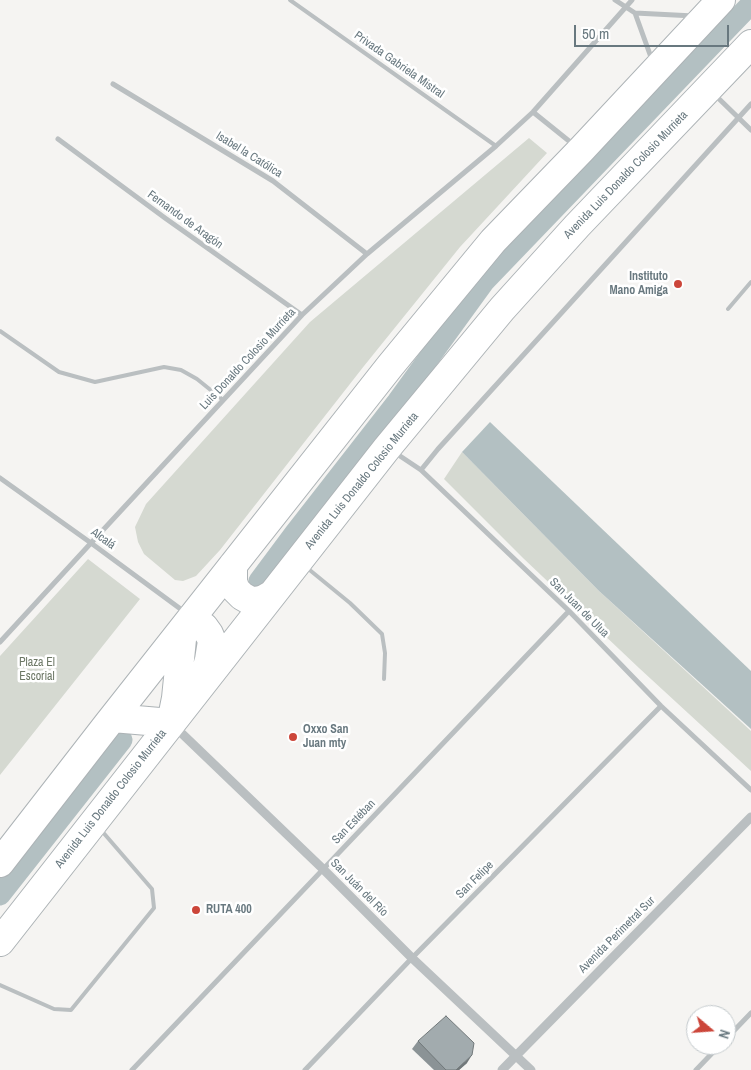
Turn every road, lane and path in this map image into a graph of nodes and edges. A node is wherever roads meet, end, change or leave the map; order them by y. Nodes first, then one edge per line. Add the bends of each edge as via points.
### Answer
1 (290, 0) edge
2 (616, 0) edge
3 (632, 0) edge
4 (626, 7) junction
5 (712, 8) edge
6 (635, 13) junction
7 (751, 44) edge
8 (656, 69) junction
9 (113, 84) dead end
10 (709, 88) junction
11 (751, 104) edge
12 (532, 112) junction
13 (738, 118) junction
14 (751, 130) edge
15 (58, 139) dead end
16 (496, 146) junction
17 (581, 150) junction
18 (367, 254) junction
19 (751, 282) edge
20 (728, 309) dead end
21 (302, 315) junction
22 (0, 331) edge
23 (223, 400) junction
24 (387, 448) junction
25 (421, 470) junction
26 (0, 478) edge
27 (90, 542) junction
28 (299, 560) junction
29 (233, 565) junction
30 (271, 595) junction
31 (569, 611) junction
32 (189, 621) junction
33 (0, 642) edge
34 (384, 679) dead end
35 (203, 682) junction
36 (661, 706) junction
37 (113, 718) junction
38 (171, 723) junction
39 (751, 790) edge
40 (751, 816) edge
41 (94, 822) junction
42 (0, 863) edge
43 (323, 869) junction
44 (0, 942) edge
45 (412, 958) junction
46 (0, 984) edge
47 (751, 1013) edge
48 (736, 1029) edge
49 (710, 1055) edge
50 (516, 1056) junction
51 (132, 1070) edge
52 (305, 1070) edge
53 (502, 1070) edge
54 (531, 1070) edge
55 (696, 1070) edge

1 - 16 lane, Privada Gabriela Mistral
2 - 4 street
3 - 4 street, Luis Donaldo Colosio Murrieta
4 - 6 street
4 - 12 street, Luis Donaldo Colosio Murrieta
5 - 6 street
5 - 8 main road
6 - 8 street
7 - 10 main road, Avenida Luis Donaldo Colosio Murrieta
8 - 17 main road
9 - 18 street, Isabel la Católica via 273,181
10 - 13 street
10 - 24 main road, Avenida Luis Donaldo Colosio Murrieta via 514,295
11 - 13 street
12 - 16 street, Luis Donaldo Colosio Murrieta
12 - 17 street
13 - 14 street
13 - 25 street
15 - 21 street, Fernando de Aragón
16 - 18 street, Luis Donaldo Colosio Murrieta
17 - 29 main road via 493,241
18 - 21 street, Luis Donaldo Colosio Murrieta
19 - 20 lane
21 - 23 street, Luis Donaldo Colosio Murrieta
22 - 23 lane via 59,372 95,382 164,367 182,370
23 - 27 street, Luis Donaldo Colosio Murrieta
24 - 25 street, San Juan de Ulua
24 - 28 main road, Avenida Luis Donaldo Colosio Murrieta
25 - 31 street, San Juan de Ulua
26 - 27 street, Alcalá
27 - 32 street, Alcalá
27 - 33 street, Luis Donaldo Colosio Murrieta
28 - 30 main road, Avenida Luis Donaldo Colosio Murrieta
28 - 34 lane via 382,634
29 - 30 main road via 233,582 242,596 256,601
29 - 32 main road
30 - 35 main road, Avenida Luis Donaldo Colosio Murrieta
31 - 36 street, San Juan de Ulua
31 - 43 street, San Estéban
32 - 35 main road via 204,627 212,641
32 - 37 main road
32 - 38 main road via 182,639
35 - 38 main road, Avenida Luis Donaldo Colosio Murrieta
36 - 39 street, San Juan de Ulua
36 - 45 street, San Felipe
37 - 38 main road
37 - 42 main road
38 - 41 main road, Avenida Luis Donaldo Colosio Murrieta
38 - 43 street, San Juán del Río
40 - 50 street, Avenida Perimetral Sur
41 - 44 main road, Avenida Luis Donaldo Colosio Murrieta
41 - 46 lane via 152,889 154,908 71,1010 54,1009
43 - 45 street, San Juán del Río
43 - 51 street, San Estéban
45 - 50 street, San Juán del Río
45 - 52 street, San Felipe
47 - 48 street
49 - 55 street
50 - 53 street, Avenida Perimetral Sur
50 - 54 street, San Juán del Río

